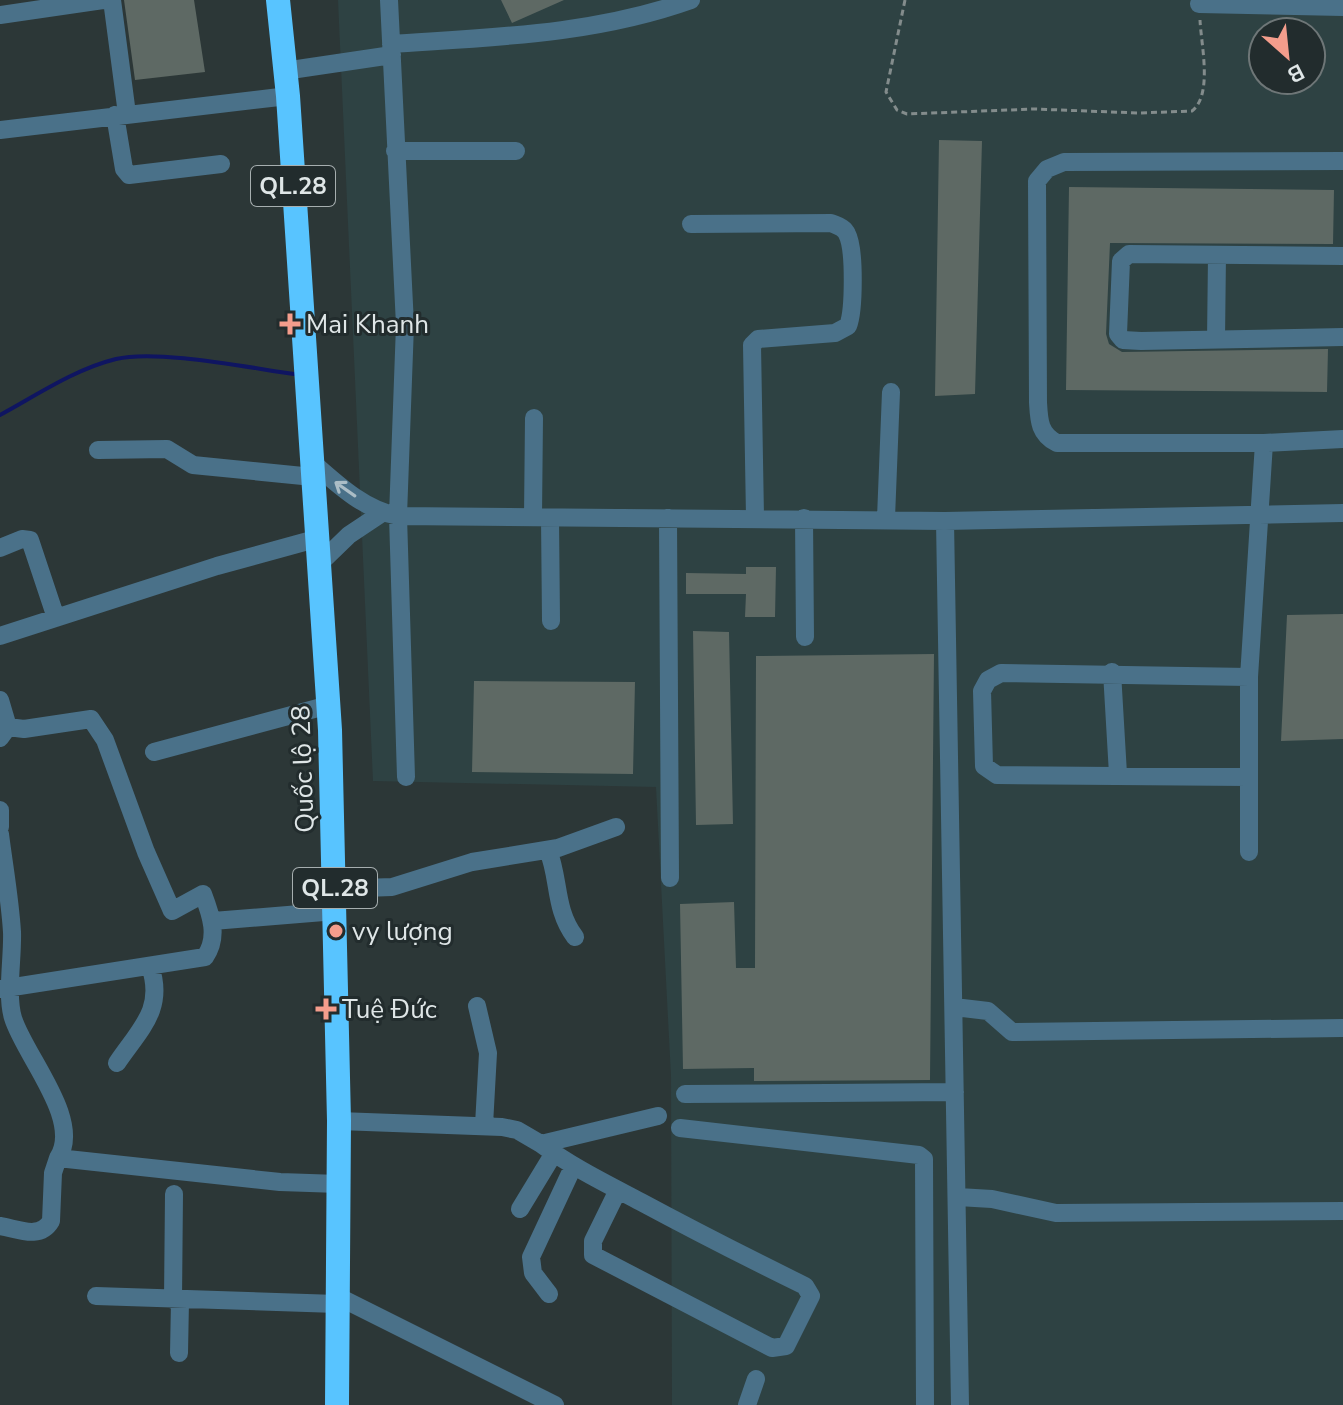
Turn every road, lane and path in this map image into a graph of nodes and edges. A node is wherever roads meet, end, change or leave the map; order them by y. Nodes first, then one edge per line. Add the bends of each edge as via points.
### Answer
1 (103, 0) edge
2 (112, 0) edge
3 (278, 0) edge
4 (389, 0) edge
5 (691, 0) edge
6 (905, 0) edge
7 (1199, 4) joint
8 (1343, 7) edge
9 (0, 15) edge
10 (392, 50) junction
11 (284, 71) junction
12 (288, 96) junction
13 (121, 114) junction
14 (0, 130) edge
15 (395, 151) junction
16 (516, 151) dead end
17 (1343, 161) edge
18 (221, 164) dead end
19 (691, 224) dead end
20 (1217, 255) junction
21 (1343, 256) edge
22 (1343, 337) edge
23 (1216, 340) junction
24 (891, 392) dead end
25 (534, 418) dead end
26 (1343, 439) edge
27 (1264, 443) junction
28 (98, 450) dead end
29 (312, 469) junction
30 (1343, 513) edge
31 (390, 515) junction
32 (1258, 515) junction
33 (755, 517) junction
34 (541, 518) junction
35 (668, 518) junction
36 (804, 518) junction
37 (886, 518) junction
38 (945, 521) junction
39 (319, 538) junction
40 (0, 548) edge
41 (319, 564) junction
42 (56, 618) junction
43 (551, 621) dead end
44 (0, 636) edge
45 (805, 637) dead end
46 (1112, 672) junction
47 (1249, 677) junction
48 (0, 700) edge
49 (329, 705) junction
50 (4, 732) edge
51 (154, 752) dead end
52 (1118, 774) junction
53 (406, 777) dead end
54 (1248, 777) junction
55 (0, 810) edge
56 (0, 818) edge
57 (0, 827) edge
58 (616, 827) dead end
59 (0, 834) edge
60 (548, 850) junction
61 (1249, 852) dead end
62 (670, 878) dead end
63 (336, 900) junction
64 (213, 921) junction
65 (575, 937) dead end
66 (150, 966) junction
67 (6, 988) edge
68 (477, 1006) dead end
69 (954, 1007) junction
70 (1343, 1028) edge
71 (117, 1063) dead end
72 (955, 1092) junction
73 (685, 1094) dead end
74 (658, 1116) dead end
75 (339, 1121) junction
76 (484, 1125) junction
77 (680, 1128) dead end
78 (547, 1148) junction
79 (58, 1158) junction
80 (573, 1167) junction
81 (926, 1170) junction
82 (958, 1171) junction
83 (339, 1184) junction
84 (618, 1190) junction
85 (174, 1194) dead end
86 (958, 1197) junction
87 (520, 1209) dead end
88 (1343, 1211) edge
89 (0, 1226) edge
90 (958, 1229) junction
91 (925, 1231) junction
92 (549, 1294) dead end
93 (96, 1296) dead end
94 (177, 1300) junction
95 (337, 1300) junction
96 (959, 1312) junction
97 (925, 1313) junction
98 (179, 1353) dead end
99 (756, 1379) dead end
100 (337, 1405) edge
101 (555, 1405) edge
102 (747, 1405) edge
103 (925, 1405) edge
104 (960, 1405) edge

1 - 9 street
2 - 13 street
3 - 11 highway, QL.28
4 - 10 street
5 - 10 street via 567,32
6 - 7 path via 886,92 897,110 907,114 1192,111 1202,100 1203,86
7 - 8 street
10 - 11 street
10 - 15 street
11 - 12 highway, QL.28
12 - 13 street
12 - 29 highway, Quốc lộ 28 / QL.28
13 - 14 street
13 - 18 street via 124,169 129,175
15 - 16 street
15 - 31 street via 405,325
17 - 27 street via 1064,162 1047,169 1037,181 1038,402 1046,437 1057,443
19 - 33 street via 831,223 849,238 848,326 835,333 758,339 752,345
20 - 21 street
20 - 23 street
20 - 23 street via 1124,257 1118,334 1123,340
22 - 23 street
24 - 37 street
25 - 34 street
26 - 27 street
27 - 32 street
28 - 29 street via 167,449 193,465
31 -> 29 street
29 - 39 highway, Quốc lộ 28 / QL.28
30 - 32 street
31 - 34 street
31 - 41 street via 349,535
31 - 53 street
32 - 38 street
32 - 47 street
33 - 35 street
33 - 36 street
34 - 35 street
34 - 43 street
35 - 62 street
36 - 37 street
36 - 45 street
37 - 38 street
38 - 69 street
39 - 41 highway, Quốc lộ 28 / QL.28
39 - 42 street
40 - 42 street via 30,540
41 - 49 highway, Quốc lộ 28 / QL.28
42 - 44 street
46 - 47 street
46 - 52 street
46 - 52 street via 993,675 982,691 984,766 997,775
47 - 54 street
48 - 50 street
49 - 51 street
49 - 63 highway, Quốc lộ 28 / QL.28
50 - 64 street via 91,719 99,727 172,911 203,894
52 - 54 street
54 - 61 street
55 - 56 street
56 - 57 street
58 - 60 street
59 - 67 street via 11,916
60 - 63 street via 472,862
60 - 65 street via 557,905
63 - 64 street
63 - 75 highway, Quốc lộ 28 / QL.28
64 - 66 street via 212,947 205,957
66 - 67 street
66 - 71 street via 158,988 153,1008
67 - 79 street via 13,1018 60,1114 65,1143
68 - 76 street via 488,1053
69 - 70 street via 988,1011 1012,1032
69 - 72 street
72 - 73 street
72 - 82 street
74 - 78 street
75 - 76 street
75 - 83 highway, Quốc lộ 28 / QL.28
76 - 78 street via 517,1130
77 - 81 street via 919,1155
78 - 80 street
78 - 87 street
79 - 83 street
79 - 89 street via 47,1228 34,1232
80 - 84 street
80 - 92 street via 531,1257 533,1273
81 - 82 street
81 - 91 street
82 - 86 street
83 - 95 highway, Quốc lộ 28 / QL.28
84 - 84 street via 805,1286 811,1296 786,1346 772,1348 593,1255 593,1241
85 - 94 street
86 - 88 street via 1056,1213
86 - 90 street
90 - 91 street
90 - 96 street
91 - 97 street
93 - 94 street
94 - 95 street
94 - 98 street
95 - 100 highway, Quốc lộ 28 / QL.28
95 - 101 street
96 - 97 street
96 - 104 street
97 - 103 street
99 - 102 street

